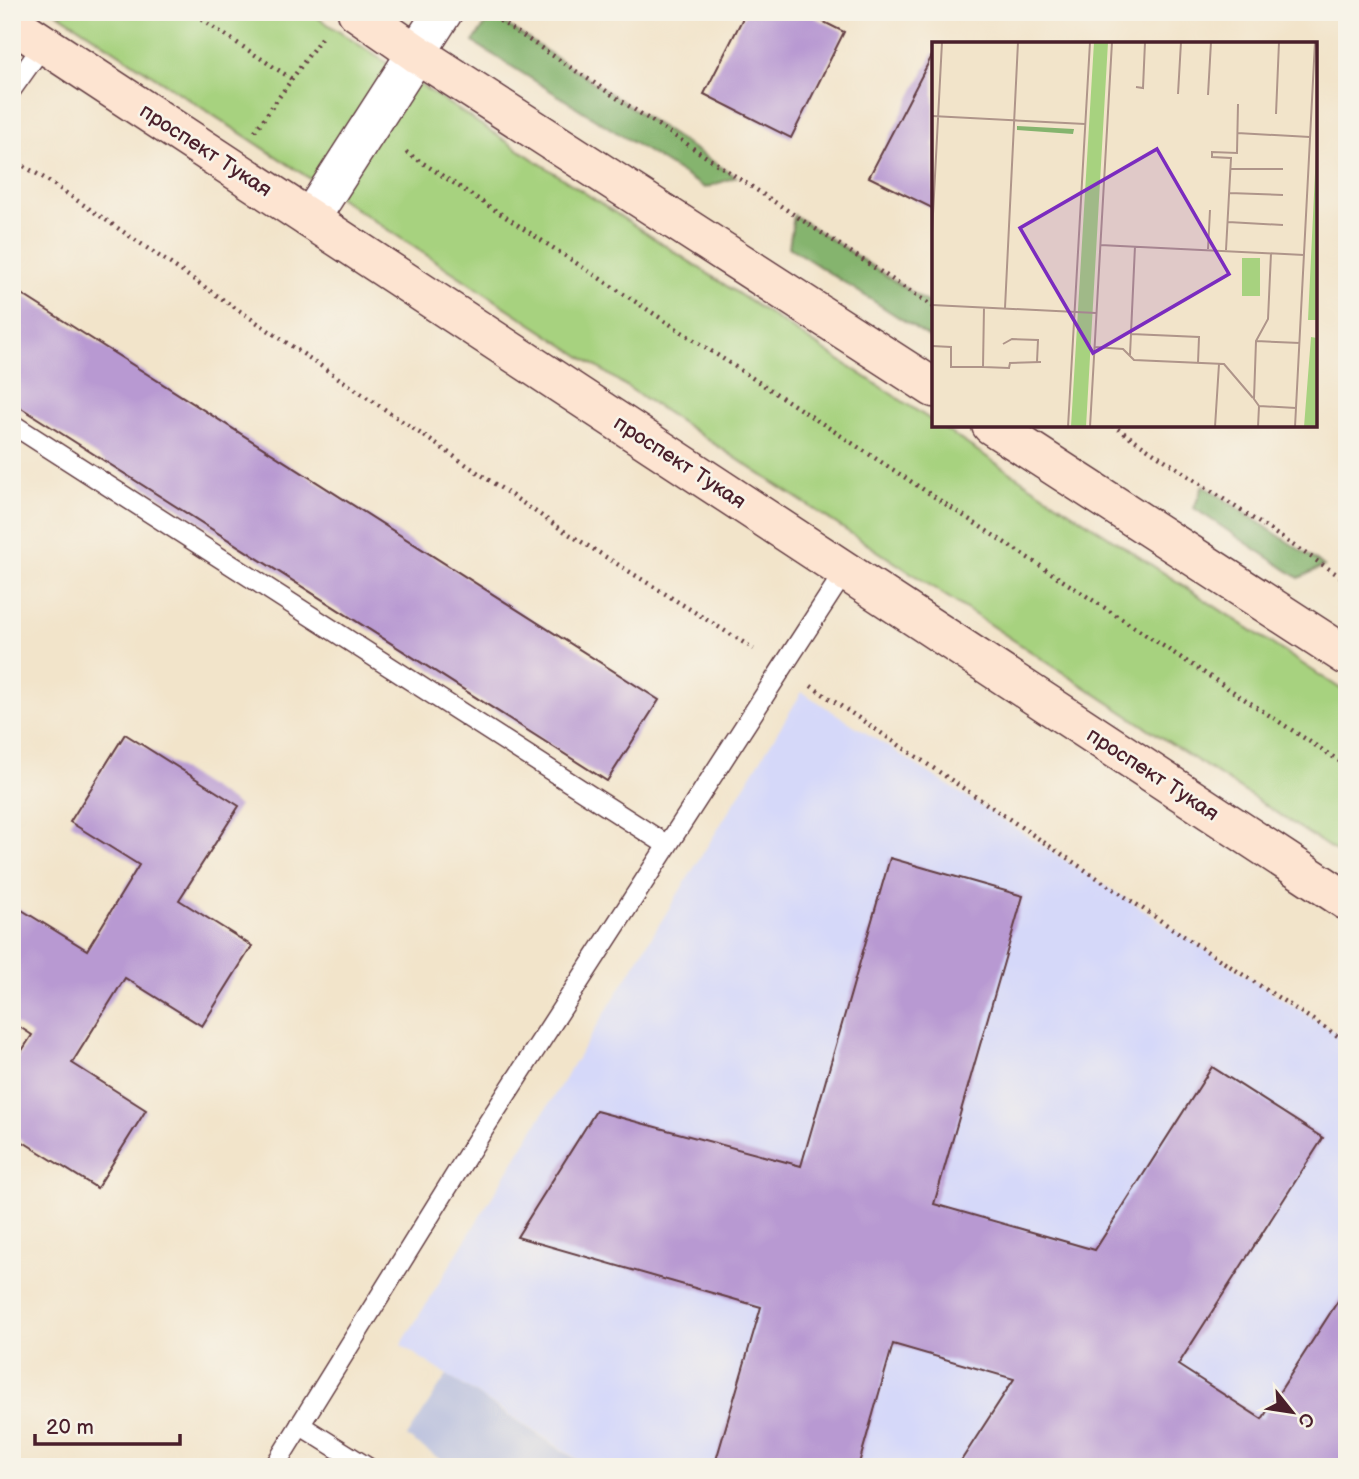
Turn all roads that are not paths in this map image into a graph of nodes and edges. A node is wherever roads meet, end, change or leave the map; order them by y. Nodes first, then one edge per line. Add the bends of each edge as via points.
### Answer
1 (357, 12) edge
2 (443, 12) edge
3 (12, 23) edge
4 (44, 44) junction
5 (416, 52) junction
6 (12, 89) edge
7 (310, 219) junction
8 (932, 387) edge
9 (12, 424) edge
10 (994, 427) edge
11 (845, 571) junction
12 (1347, 656) edge
13 (667, 845) junction
14 (1347, 901) edge
15 (300, 1425) junction
16 (274, 1467) edge
17 (367, 1467) edge

1 - 5 main road
2 - 5 street
3 - 4 main road, проспект Тукая
4 - 6 lane
4 - 7 main road, проспект Тукая
5 - 7 street
5 - 8 main road
7 - 11 main road, проспект Тукая
9 - 13 lane
10 - 12 main road
11 - 13 lane
11 - 14 main road, проспект Тукая
13 - 15 lane
15 - 16 lane
15 - 17 lane

